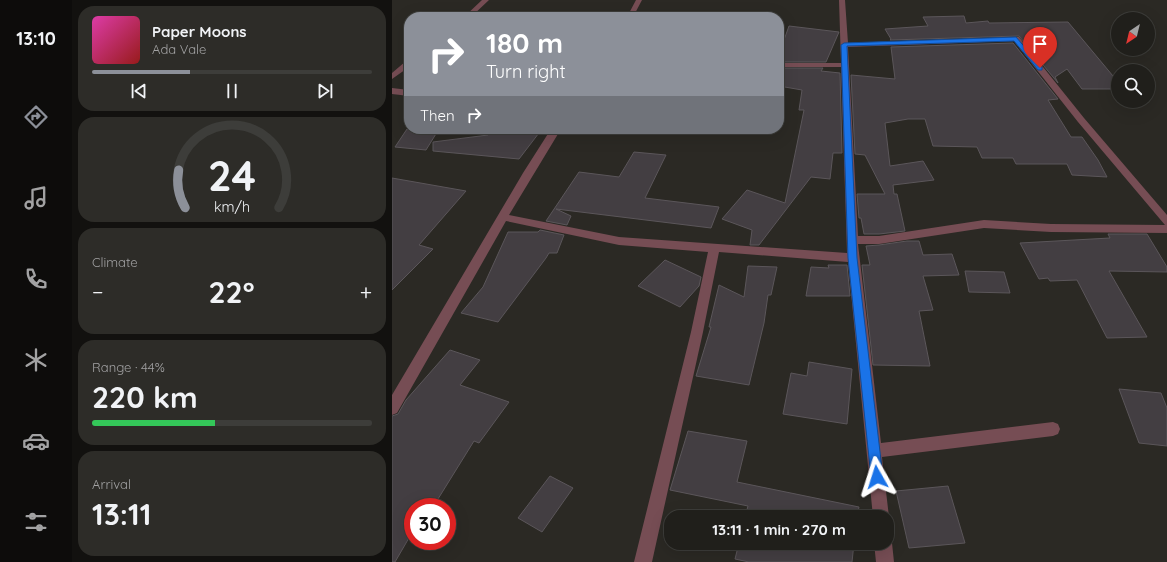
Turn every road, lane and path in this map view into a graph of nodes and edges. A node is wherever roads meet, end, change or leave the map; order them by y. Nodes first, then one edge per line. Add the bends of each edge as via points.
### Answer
1 (486, 0) edge
2 (639, 0) edge
3 (842, 0) edge
4 (473, 12) edge
5 (633, 12) edge
6 (844, 45) junction
7 (784, 65) edge
8 (845, 65) junction
9 (404, 67) edge
10 (392, 77) edge
11 (392, 92) edge
12 (404, 93) edge
13 (553, 134) edge
14 (503, 217) junction
15 (1167, 222) edge
16 (1167, 229) edge
17 (852, 240) junction
18 (714, 249) junction
19 (853, 258) junction
20 (392, 408) edge
21 (1053, 429) dead end
22 (874, 451) junction
23 (880, 510) edge
24 (884, 550) edge
25 (643, 562) edge
26 (885, 562) edge

1 - 4 street
2 - 5 street
3 - 6 street
6 - 8 street
6 - 15 street via 1016,39
7 - 8 street
8 - 17 street
9 - 10 street
11 - 12 street
13 - 14 street
14 - 18 street via 619,241
14 - 20 street
16 - 17 street via 1051,228 984,224 879,240
17 - 19 street
18 - 19 street
18 - 25 street
19 - 22 street
21 - 22 street
22 - 23 street
24 - 26 street

